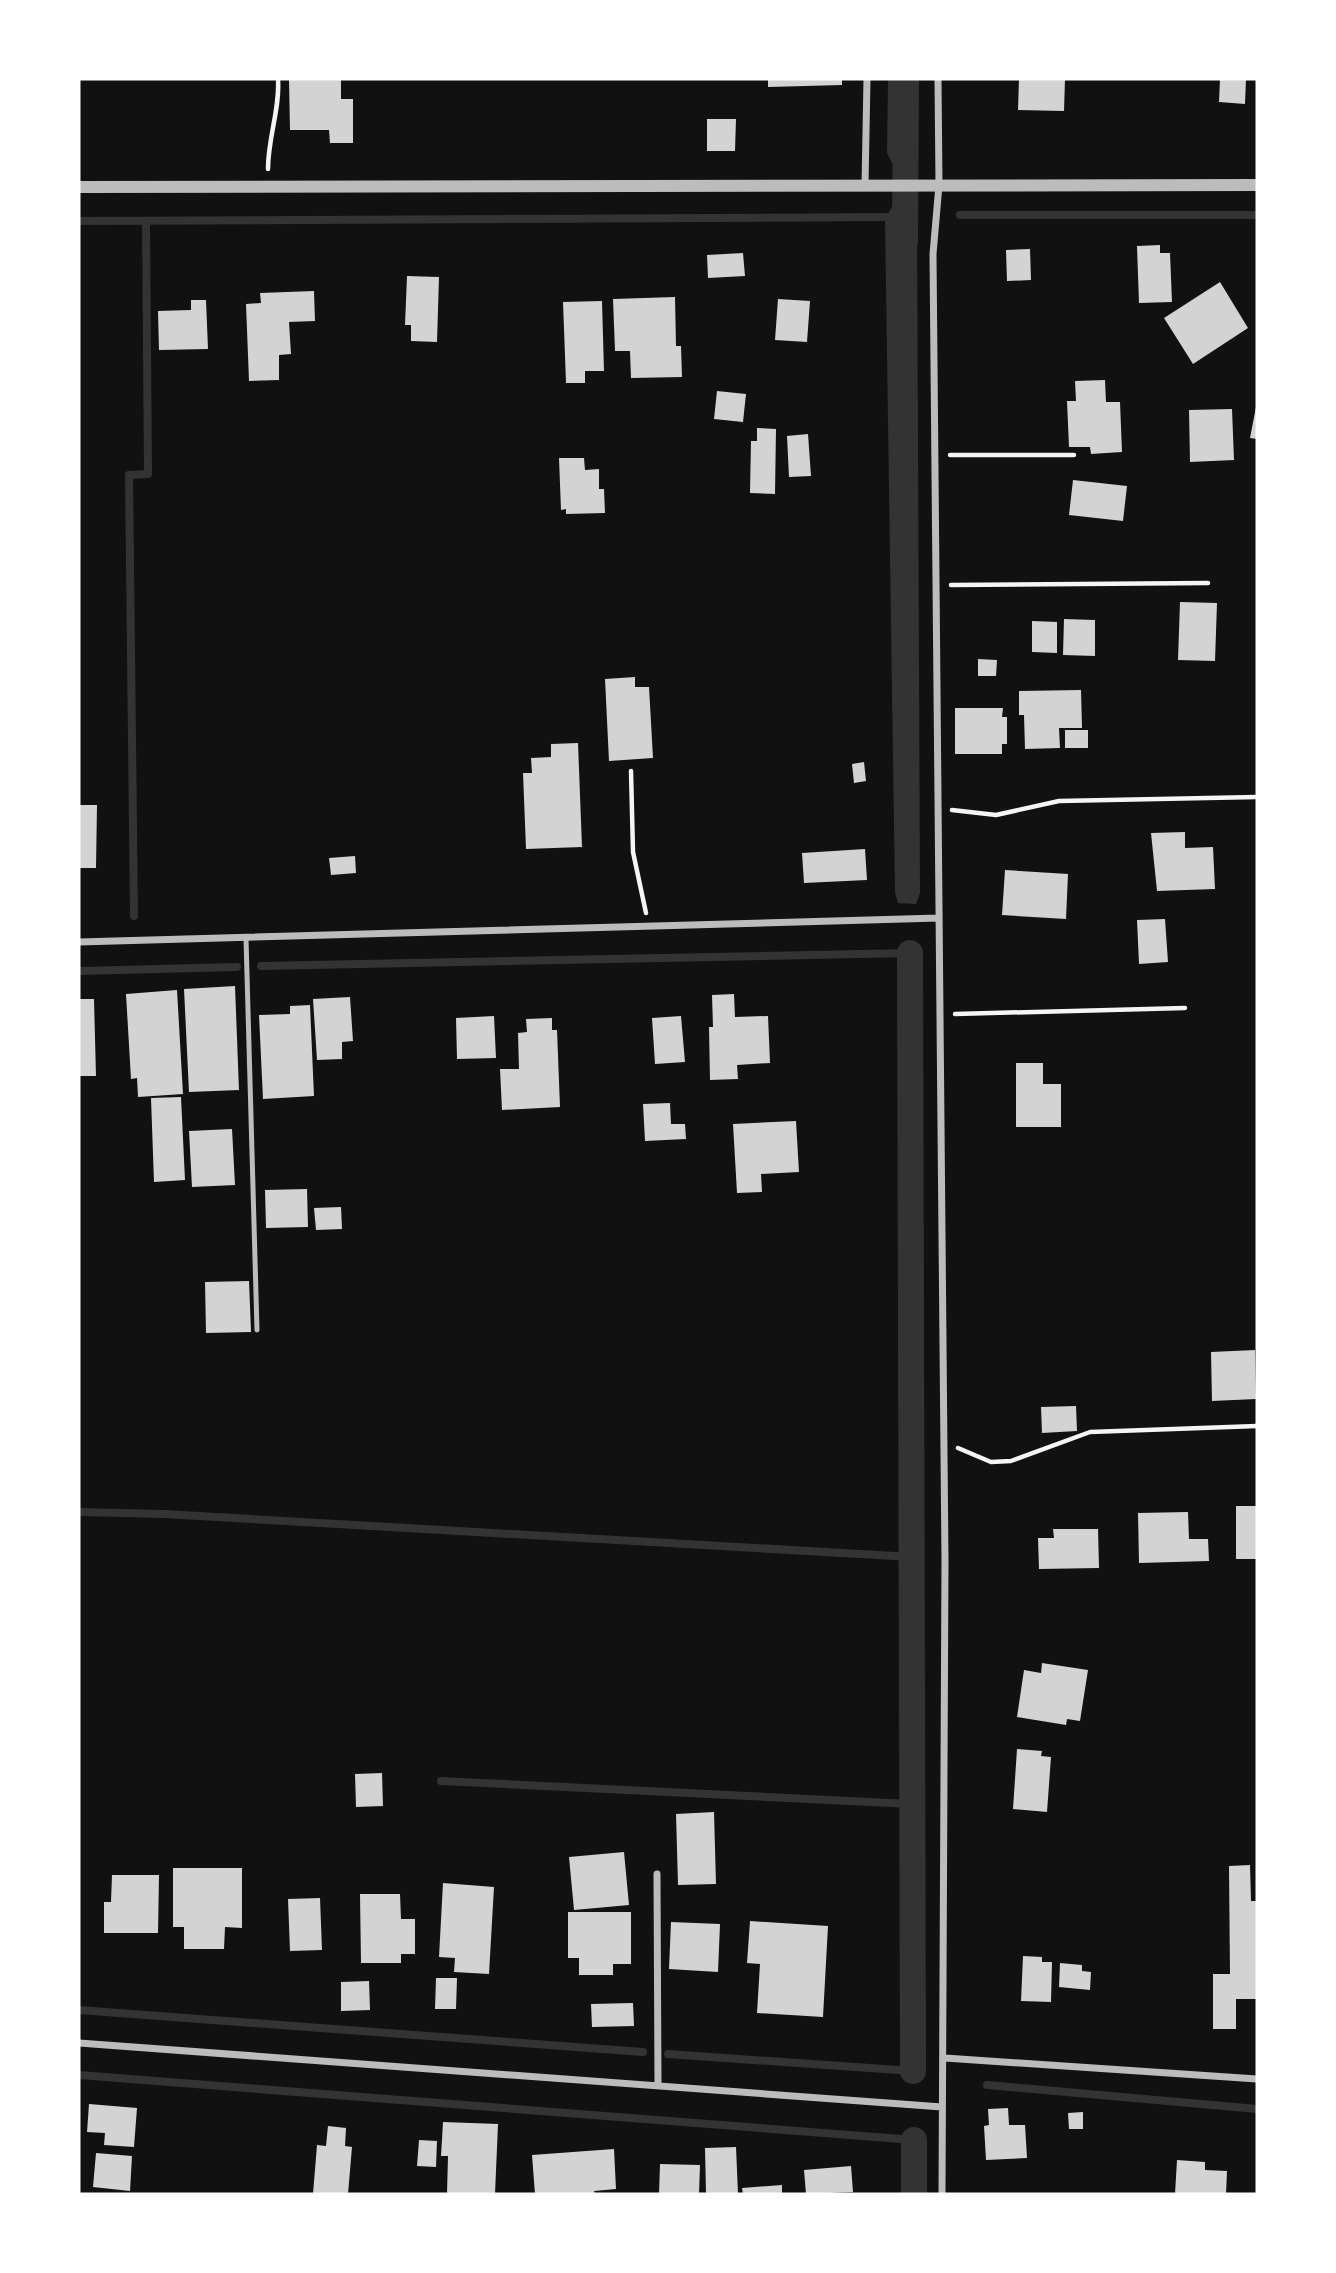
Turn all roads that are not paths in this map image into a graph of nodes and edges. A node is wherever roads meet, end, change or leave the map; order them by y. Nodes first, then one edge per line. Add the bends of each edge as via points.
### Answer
1 (867, 79) edge
2 (938, 79) edge
3 (869, 185) junction
4 (939, 185) junction
5 (1257, 185) edge
6 (79, 187) edge
7 (939, 918) junction
8 (246, 939) junction
9 (79, 942) edge
10 (257, 1330) dead end
11 (657, 1874) dead end
12 (79, 2043) edge
13 (945, 2058) junction
14 (1257, 2079) edge
15 (658, 2086) junction
16 (943, 2107) junction
17 (942, 2194) edge

1 - 3 street
2 - 4 street
3 - 4 street
3 - 6 street
4 - 5 street
4 - 7 street via 933,254
7 - 8 street
7 - 13 street
8 - 9 street
8 - 10 lane
11 - 15 street
12 - 15 street
13 - 14 street
13 - 16 street
15 - 16 street
16 - 17 street

